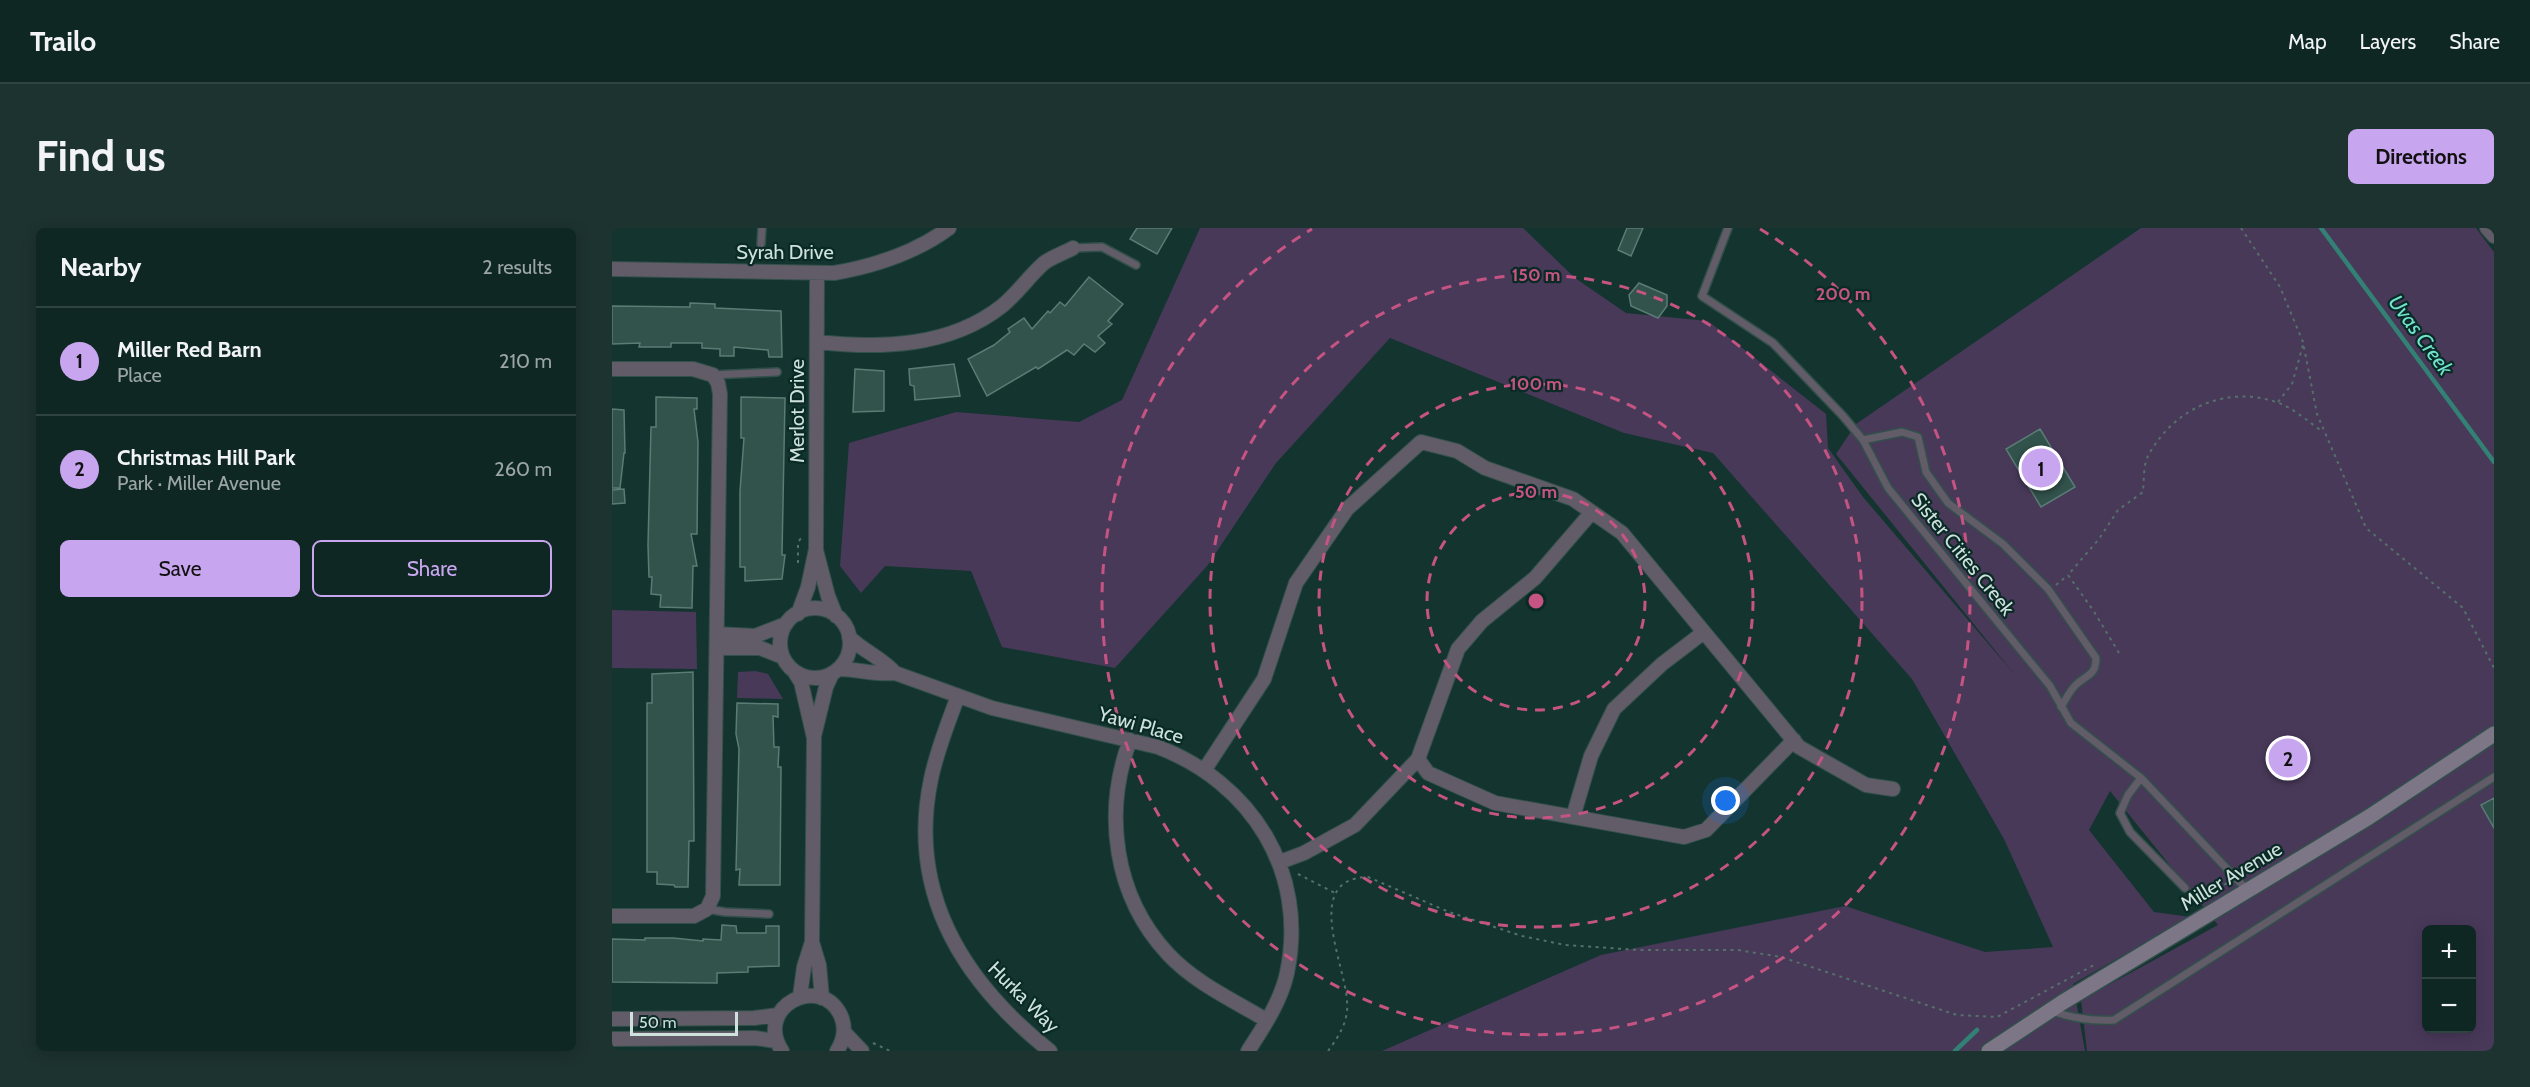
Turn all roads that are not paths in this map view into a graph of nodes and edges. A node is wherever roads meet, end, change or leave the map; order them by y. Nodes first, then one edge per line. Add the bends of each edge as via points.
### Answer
1 (762, 228) edge
2 (949, 228) edge
3 (1728, 228) edge
4 (2487, 228) edge
5 (2494, 236) edge
6 (761, 244) dead end
7 (1072, 248) joint
8 (1136, 266) dead end
9 (612, 269) edge
10 (817, 274) junction
11 (817, 342) junction
12 (612, 369) edge
13 (777, 372) dead end
14 (713, 375) junction
15 (1863, 440) junction
16 (1592, 512) junction
17 (816, 549) junction
18 (798, 614) junction
19 (837, 616) junction
20 (786, 624) junction
21 (1704, 632) junction
22 (849, 637) junction
23 (717, 641) junction
24 (783, 657) junction
25 (794, 671) junction
26 (835, 672) junction
27 (895, 673) junction
28 (958, 696) junction
29 (2061, 707) junction
30 (2494, 734) edge
31 (814, 738) junction
32 (1130, 740) junction
33 (1794, 740) junction
34 (1418, 759) junction
35 (1205, 770) junction
36 (2494, 777) edge
37 (2141, 778) junction
38 (1893, 789) dead end
39 (1573, 817) junction
40 (1280, 862) junction
41 (2185, 888) dead end
42 (2248, 891) junction
43 (707, 909) junction
44 (769, 914) dead end
45 (612, 916) edge
46 (812, 942) junction
47 (800, 996) junction
48 (822, 998) junction
49 (2050, 1010) junction
50 (778, 1015) junction
51 (612, 1019) edge
52 (1266, 1020) junction
53 (844, 1032) junction
54 (612, 1039) edge
55 (779, 1046) edge
56 (865, 1046) edge
57 (837, 1051) edge
58 (1050, 1051) edge
59 (1248, 1051) edge
60 (1989, 1051) edge

1 - 6 lane
2 - 10 street, Syrah Drive via 891,259
3 - 15 lane, Sister Cities Creek via 1702,296 1773,343
4 - 5 street
7 - 8 lane via 1102,247
7 - 11 street via 1045,262 1002,306 951,334 900,344
9 - 10 street, Syrah Drive
10 - 11 street, Merlot Drive
11 - 17 street, Merlot Drive
12 - 14 street via 693,369
13 - 14 lane
14 - 23 street via 720,394
15 - 29 lane, Sister Cities Creek via 1888,488 2049,686
15 - 29 lane via 1902,432 1918,437 1926,472 1948,503 2003,544 2048,589 2096,658 2096,669 2077,684
16 - 21 street via 1622,533
16 - 34 street via 1535,578 1482,621 1458,650
16 - 35 street via 1573,499 1485,468 1457,451 1421,442 1347,508 1296,583 1264,679
17 - 18 street, Merlot Drive
17 - 19 street, Merlot Drive
18 - 19 street via 819,609
18 - 20 street
19 - 22 street, Merlot Drive
20 - 23 street via 755,636
20 - 24 street via 780,642
21 - 33 street
21 - 39 street via 1614,709 1591,756
22 - 26 street via 849,652
22 - 27 street
23 - 24 street via 760,648
23 - 43 street via 714,897
24 - 25 street
25 - 26 street via 814,678
25 - 31 street via 801,682
26 - 27 street via 855,669
26 - 31 street via 826,687
27 - 28 street, Yawi Place
28 - 32 street, Yawi Place
28 - 58 street, Hurka Way via 939,748 927,802 926,835 932,884 951,937 972,973 1020,1027
29 - 37 lane, Sister Cities Creek via 2071,723
30 - 42 street, Miller Avenue
31 - 46 street
32 - 35 street, Yawi Place via 1182,756
32 - 52 street via 1119,780 1115,832 1124,881 1134,906 1163,948 1194,976
33 - 38 street via 1799,747 1866,785
33 - 39 street via 1706,830 1684,837
34 - 39 street via 1428,773 1496,803
34 - 40 street via 1354,825
35 - 40 street, Yawi Place via 1247,810
36 - 49 lane via 2114,1020 2067,1017
37 - 41 lane via 2120,813 2130,832
37 - 42 lane, Sister Cities Creek
40 - 52 street, Yawi Place via 1291,923 1290,949 1286,975
42 - 49 street, Miller Avenue
43 - 44 lane
43 - 45 street via 685,918
46 - 47 street
46 - 48 street via 819,964
47 - 48 street
47 - 50 street
48 - 53 street via 839,1011
49 - 60 street, Miller Avenue
50 - 51 street
50 - 55 street via 775,1032
52 - 59 street, Yawi Place
53 - 56 street
53 - 57 street
54 - 55 street via 755,1038

